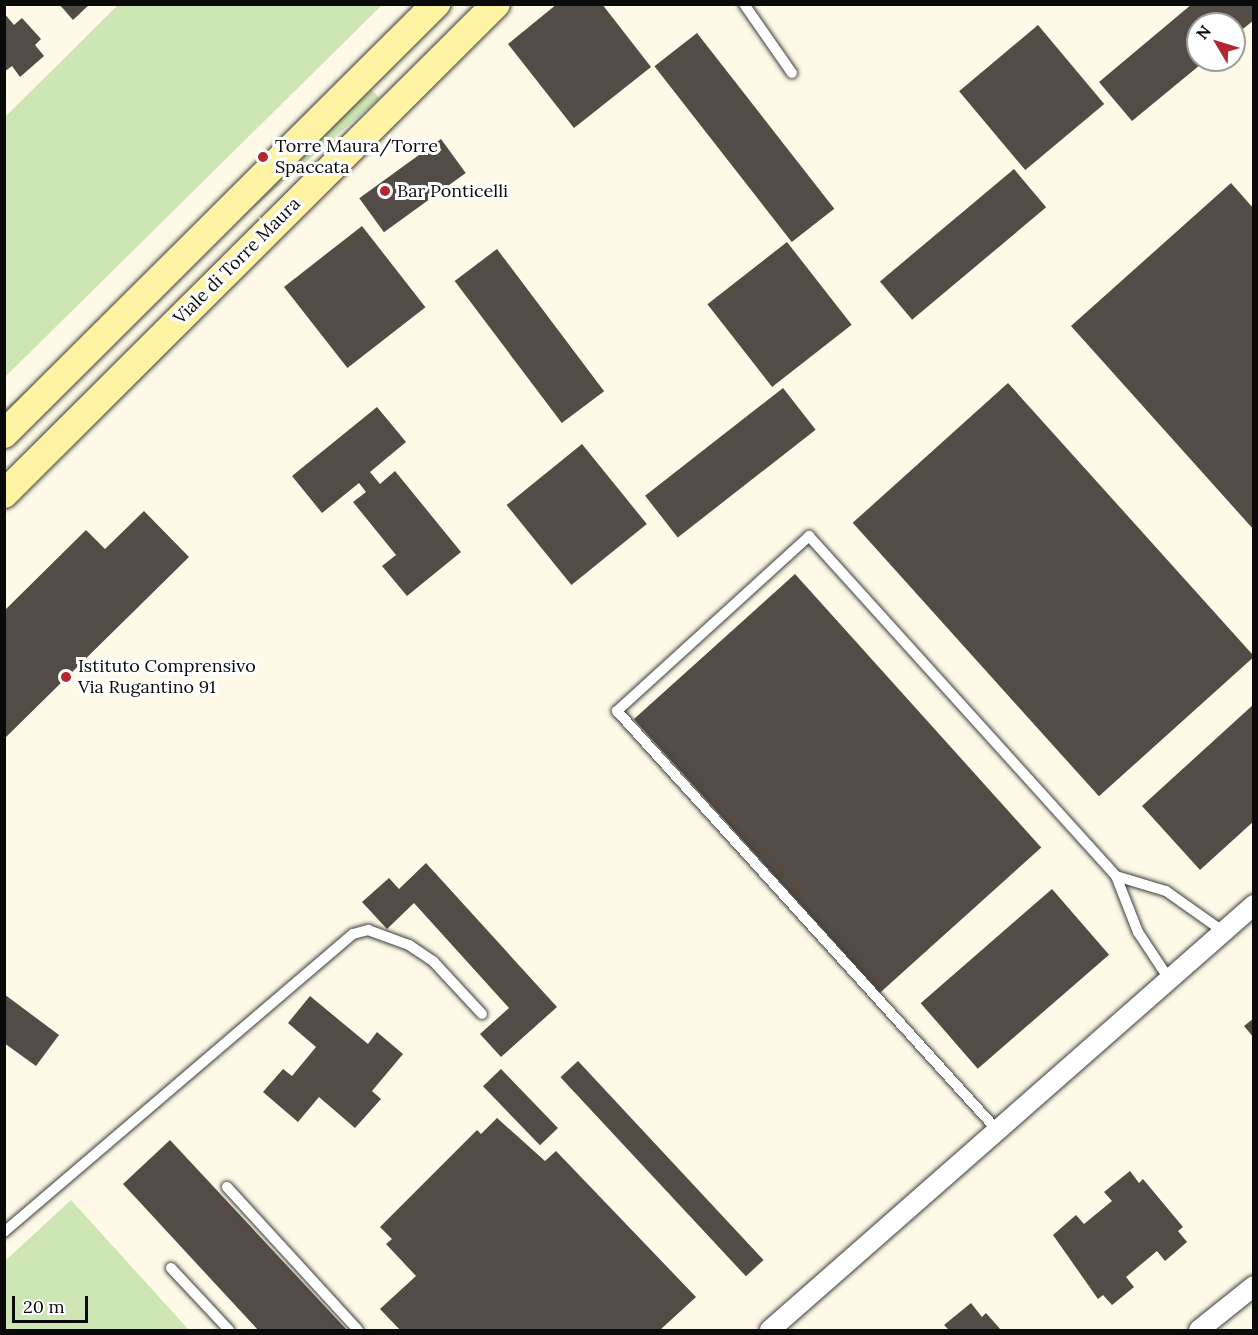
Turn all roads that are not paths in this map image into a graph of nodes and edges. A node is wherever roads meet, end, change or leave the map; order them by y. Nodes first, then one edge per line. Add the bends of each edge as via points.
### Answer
1 (496, 4) edge
2 (744, 4) edge
3 (433, 5) edge
4 (792, 74) dead end
5 (4, 434) edge
6 (4, 494) edge
7 (1116, 876) junction
8 (1254, 905) edge
9 (1224, 932) junction
10 (1169, 979) junction
11 (482, 1014) dead end
12 (998, 1131) junction
13 (227, 1187) dead end
14 (4, 1232) edge
15 (171, 1268) dead end
16 (1254, 1286) edge
17 (229, 1330) edge
18 (358, 1330) edge
19 (770, 1330) edge
20 (1199, 1330) edge

1 - 6 street, Viale di Torre Maura
2 - 4 lane
3 - 5 street
7 - 9 lane via 1166,891
7 - 10 lane via 1138,932
7 - 12 lane via 809,537 617,711
8 - 9 street
9 - 10 street
10 - 12 street
11 - 14 lane via 433,961 409,945 368,930 353,933
12 - 19 street
13 - 18 lane
15 - 17 lane
16 - 20 street

